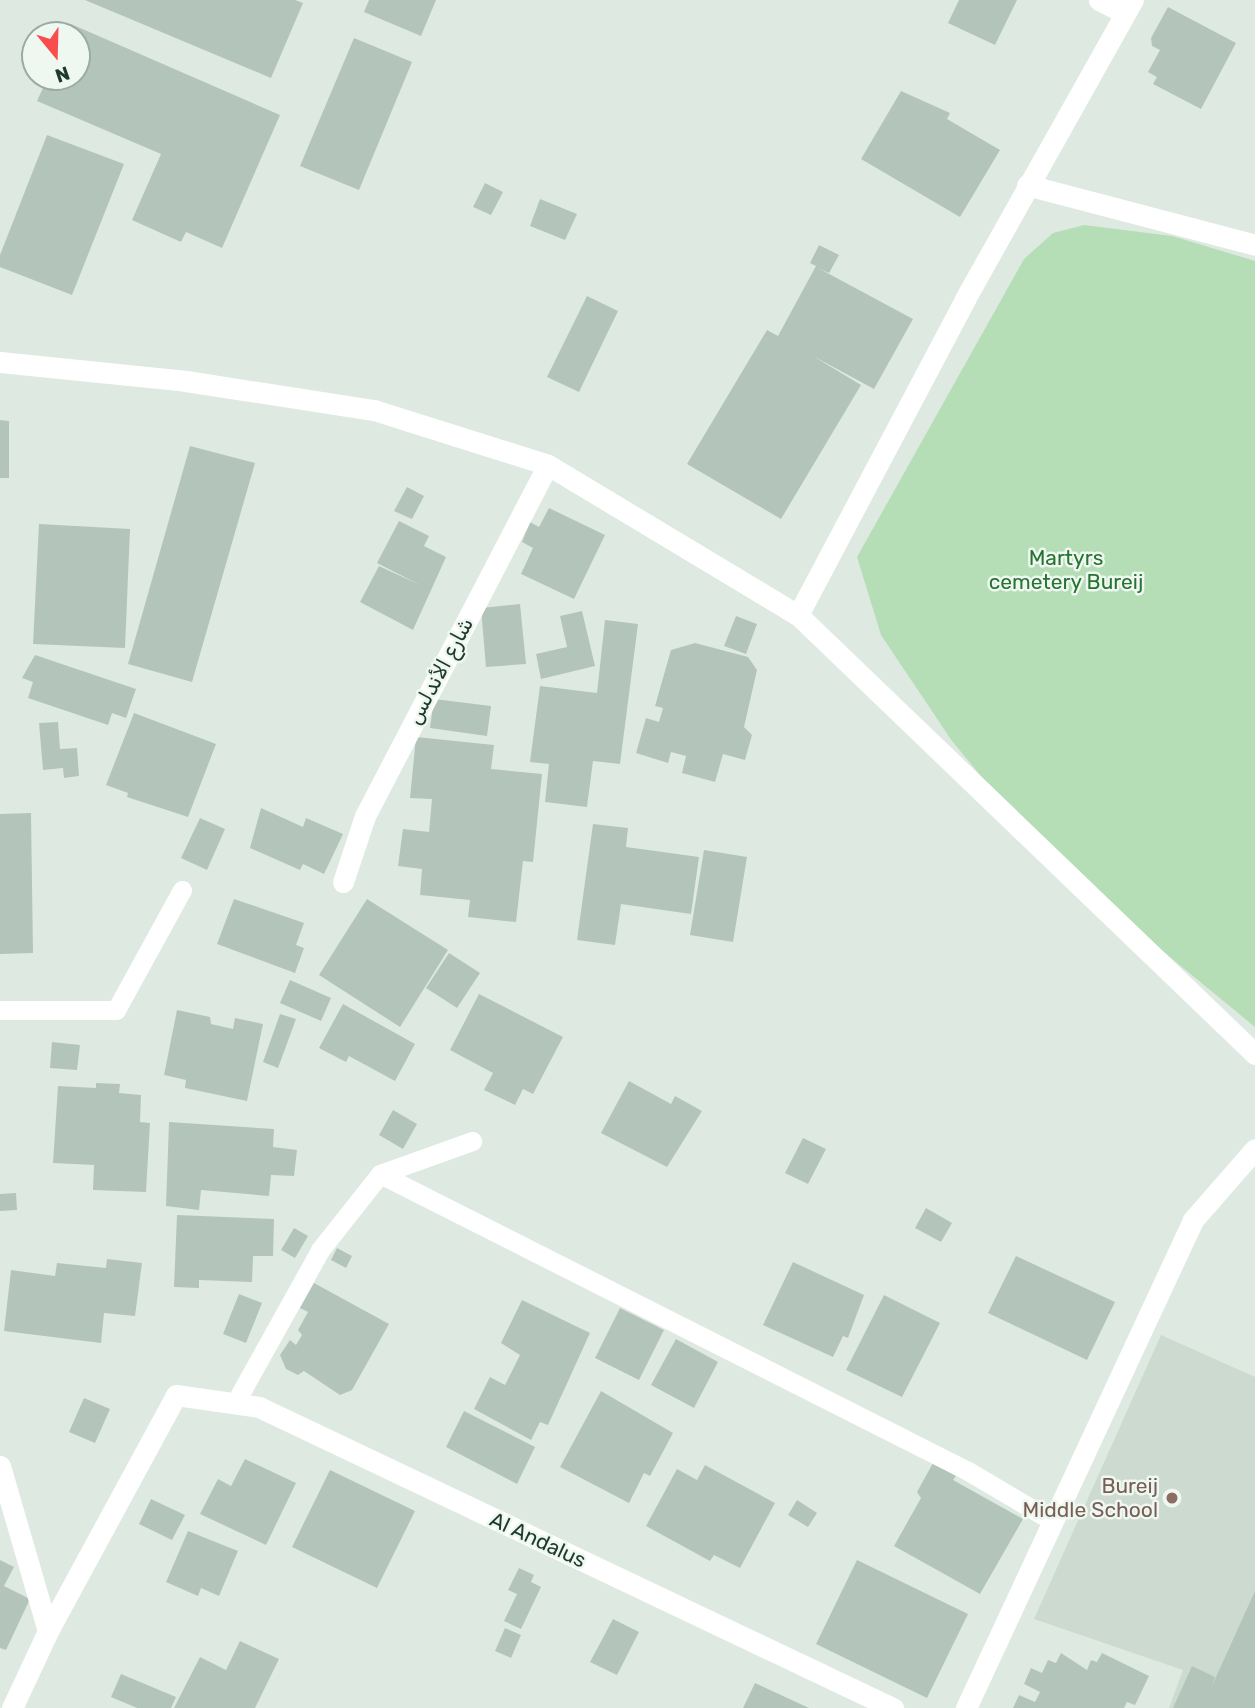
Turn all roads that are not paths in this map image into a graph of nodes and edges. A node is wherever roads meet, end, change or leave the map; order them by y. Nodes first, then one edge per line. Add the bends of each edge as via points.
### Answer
1 (1099, 0) edge
2 (1129, 6) edge
3 (1027, 185) junction
4 (1255, 245) edge
5 (0, 362) edge
6 (548, 465) junction
7 (798, 615) junction
8 (343, 882) dead end
9 (182, 890) dead end
10 (0, 1010) edge
11 (1255, 1054) edge
12 (472, 1141) dead end
13 (1255, 1149) edge
14 (380, 1174) junction
15 (235, 1403) junction
16 (0, 1466) edge
17 (1051, 1520) junction
18 (48, 1631) junction
19 (12, 1708) edge
20 (892, 1708) edge
21 (965, 1708) edge

1 - 2 street
2 - 3 street
3 - 4 street
3 - 7 street
5 - 6 street via 186,381 374,410
6 - 7 street
6 - 8 street, شارع الأندلس via 365,816
7 - 11 street
9 - 10 lane via 116,1010
12 - 14 lane
13 - 17 street via 1192,1220
14 - 15 lane via 320,1250
14 - 17 lane via 968,1471
15 - 18 street, Al Andalus via 176,1395
15 - 20 street, Al Andalus via 259,1407
16 - 18 street
17 - 21 street
18 - 19 street

